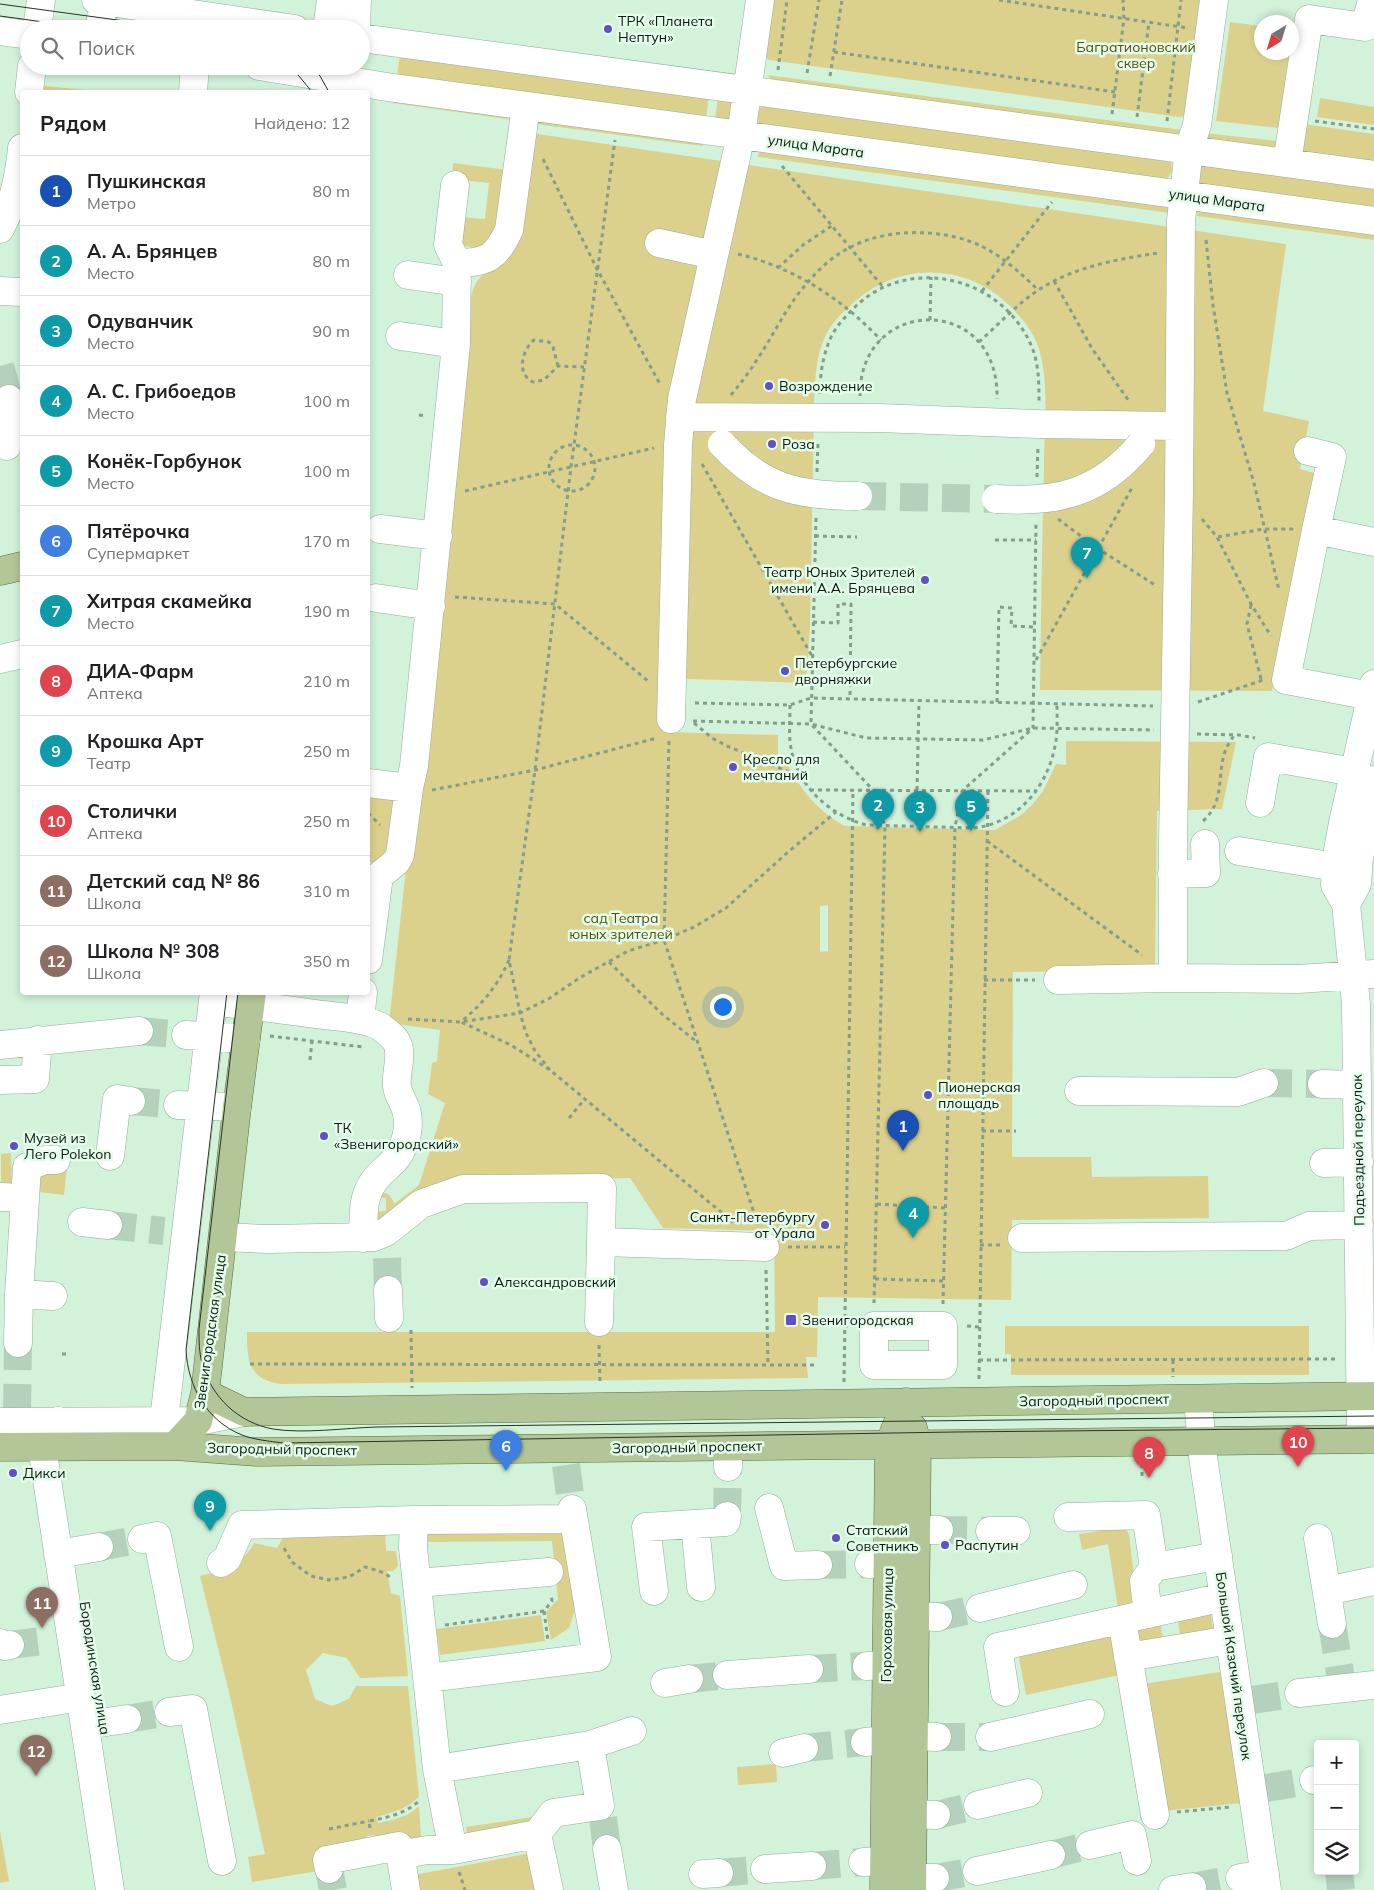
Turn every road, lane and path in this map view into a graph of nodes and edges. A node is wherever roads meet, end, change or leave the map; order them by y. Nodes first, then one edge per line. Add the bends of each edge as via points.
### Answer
1 (41, 0) edge
2 (101, 0) edge
3 (331, 0) edge
4 (357, 0) edge
5 (760, 0) edge
6 (787, 0) edge
7 (819, 0) edge
8 (842, 0) edge
9 (999, 0) edge
10 (1123, 0) edge
11 (1182, 0) edge
12 (1214, 0) edge
13 (1372, 0) edge
14 (1310, 10) edge
15 (196, 15) edge
16 (1124, 18) junction
17 (38, 20) edge
18 (100, 20) edge
19 (231, 20) edge
20 (328, 20) edge
21 (356, 20) edge
22 (1149, 22) junction
23 (1178, 26) junction
24 (0, 31) edge
25 (1210, 31) junction
26 (20, 34) edge
27 (370, 39) edge
28 (834, 52) junction
29 (778, 70) dead end
30 (808, 73) dead end
31 (31, 75) edge
32 (194, 75) edge
33 (305, 75) edge
34 (830, 76) dead end
35 (320, 78) edge
36 (355, 80) edge
37 (29, 90) edge
38 (193, 90) edge
39 (748, 90) junction
40 (1116, 92) junction
41 (526, 106) junction
42 (1112, 114) dead end
43 (1137, 117) dead end
44 (1294, 118) junction
45 (1167, 121) dead end
46 (1374, 129) edge
47 (742, 136) junction
48 (615, 139) dead end
49 (1189, 149) junction
50 (542, 156) dead end
51 (1287, 163) junction
52 (782, 166) dead end
53 (20, 167) edge
54 (1374, 175) edge
55 (455, 185) dead end
56 (1183, 195) junction
57 (1052, 202) dead end
58 (1374, 221) edge
59 (833, 225) junction
60 (0, 229) edge
61 (1205, 231) dead end
62 (659, 243) dead end
63 (850, 247) junction
64 (714, 252) junction
65 (1180, 252) junction
66 (1006, 261) junction
67 (778, 268) junction
68 (597, 269) junction
69 (457, 273) junction
70 (408, 275) dead end
71 (931, 277) junction
72 (1054, 281) junction
73 (807, 282) junction
74 (883, 287) junction
75 (1038, 290) junction
76 (982, 291) junction
77 (0, 292) edge
78 (20, 292) edge
79 (851, 311) junction
80 (1011, 314) junction
81 (930, 320) junction
82 (400, 336) dead end
83 (881, 340) junction
84 (979, 342) junction
85 (456, 344) junction
86 (558, 366) junction
87 (584, 367) junction
88 (9, 399) tunnel mouth
89 (818, 417) junction
90 (700, 418) junction
91 (860, 418) junction
92 (996, 422) junction
93 (1039, 424) junction
94 (1157, 432) junction
95 (678, 445) junction
96 (8, 446) dead end
97 (574, 446) junction
98 (1308, 451) dead end
99 (593, 462) junction
100 (571, 467) junction
101 (549, 471) junction
102 (817, 477) dead end
103 (1138, 479) dead end
104 (1037, 484) dead end
105 (568, 490) junction
106 (1179, 492) junction
107 (443, 494) junction
108 (858, 496) tunnel mouth
109 (996, 499) tunnel mouth
110 (1052, 514) dead end
111 (816, 516) dead end
112 (1036, 522) dead end
113 (1263, 529) junction
114 (380, 530) dead end
115 (1316, 530) junction
116 (438, 536) junction
117 (816, 536) junction
118 (857, 537) dead end
119 (1217, 537) junction
120 (995, 540) dead end
121 (1036, 540) junction
122 (1374, 542) edge
123 (1098, 548) junction
124 (20, 566) edge
125 (0, 571) edge
126 (1280, 597) dead end
127 (376, 598) dead end
128 (1176, 598) junction
129 (432, 601) junction
130 (555, 604) junction
131 (1251, 604) junction
132 (813, 622) junction
133 (1035, 627) junction
134 (20, 654) edge
135 (812, 657) junction
136 (0, 659) edge
137 (1035, 662) junction
138 (1279, 675) junction
139 (1373, 690) edge
140 (812, 698) junction
141 (850, 699) junction
142 (919, 701) junction
143 (997, 702) junction
144 (1033, 703) junction
145 (1058, 704) junction
146 (790, 705) junction
147 (676, 717) junction
148 (1174, 719) junction
149 (790, 724) junction
150 (811, 724) junction
151 (1033, 728) junction
152 (1056, 729) junction
153 (1234, 735) dead end
154 (918, 739) junction
155 (1367, 747) edge
156 (535, 770) junction
157 (1364, 776) edge
158 (801, 778) junction
159 (370, 783) edge
160 (409, 788) junction
161 (810, 790) junction
162 (853, 790) junction
163 (873, 790) junction
164 (917, 790) junction
165 (962, 791) junction
166 (988, 791) junction
167 (1037, 791) junction
168 (1260, 802) dead end
169 (836, 812) junction
170 (852, 821) junction
171 (884, 826) junction
172 (987, 826) junction
173 (956, 827) junction
174 (987, 841) junction
175 (1173, 841) junction
176 (1206, 844) dead end
177 (1239, 851) dead end
178 (1336, 867) junction
179 (1172, 874) junction
180 (1359, 903) edge
181 (664, 940) junction
182 (370, 943) edge
183 (1144, 957) dead end
184 (509, 960) junction
185 (609, 962) junction
186 (1364, 975) edge
187 (1173, 978) junction
188 (984, 980) junction
189 (1058, 980) joint
190 (363, 995) edge
191 (213, 997) edge
192 (251, 999) edge
193 (520, 1013) junction
194 (399, 1018) dead end
195 (360, 1020) junction
196 (461, 1022) junction
197 (139, 1031) tunnel mouth
198 (197, 1036) junction
199 (255, 1037) junction
200 (38, 1040) junction
201 (312, 1041) junction
202 (698, 1042) junction
203 (0, 1044) edge
204 (348, 1045) junction
205 (399, 1051) junction
206 (310, 1060) dead end
207 (550, 1070) junction
208 (0, 1080) edge
209 (1264, 1083) tunnel mouth
210 (1322, 1084) tunnel mouth
211 (1357, 1085) junction
212 (1079, 1091) dead end
213 (584, 1100) junction
214 (130, 1101) tunnel mouth
215 (190, 1106) junction
216 (237, 1107) junction
217 (569, 1118) dead end
218 (982, 1131) junction
219 (1016, 1132) dead end
220 (110, 1156) dead end
221 (56, 1160) dead end
222 (1359, 1162) junction
223 (1324, 1163) dead end
224 (12, 1198) edge
225 (876, 1204) junction
226 (946, 1208) junction
227 (1360, 1225) junction
228 (223, 1237) junction
229 (1022, 1238) dead end
230 (378, 1242) junction
231 (601, 1242) junction
232 (765, 1247) junction
233 (845, 1247) junction
234 (875, 1279) junction
235 (944, 1281) junction
236 (388, 1290) tunnel mouth
237 (19, 1294) junction
238 (53, 1296) dead end
239 (599, 1322) dead end
240 (400, 1324) joint
241 (844, 1326) junction
242 (874, 1326) junction
243 (943, 1326) junction
244 (979, 1326) junction
245 (18, 1343) tunnel mouth
246 (62, 1354) dead end
247 (70, 1354) dead end
248 (979, 1360) junction
249 (1173, 1360) junction
250 (1338, 1360) dead end
251 (250, 1364) dead end
252 (768, 1364) junction
253 (818, 1364) dead end
254 (412, 1365) junction
255 (600, 1365) junction
256 (906, 1365) junction
257 (1173, 1378) dead end
258 (979, 1379) dead end
259 (844, 1385) dead end
260 (600, 1387) dead end
261 (412, 1388) dead end
262 (205, 1393) junction
263 (1368, 1397) edge
264 (1198, 1399) junction
265 (906, 1402) junction
266 (244, 1412) junction
267 (164, 1420) junction
268 (198, 1420) junction
269 (27, 1433) edge
270 (1368, 1439) edge
271 (1201, 1442) junction
272 (917, 1444) junction
273 (889, 1445) junction
274 (175, 1446) junction
275 (1142, 1460) dead end
276 (1142, 1479) dead end
277 (769, 1508) dead end
278 (216, 1510) dead end
279 (216, 1515) dead end
280 (727, 1516) dead end
281 (1068, 1517) dead end
282 (414, 1520) junction
283 (695, 1524) junction
284 (1318, 1538) dead end
285 (142, 1539) tunnel mouth
286 (283, 1546) dead end
287 (1218, 1556) junction
288 (221, 1563) dead end
289 (818, 1565) tunnel mouth
290 (1154, 1567) junction
291 (549, 1572) joint
292 (1374, 1580) edge
293 (405, 1583) junction
294 (1073, 1585) dead end
295 (701, 1587) dead end
296 (654, 1591) dead end
297 (1327, 1591) junction
298 (1224, 1597) junction
299 (980, 1608) tunnel mouth
300 (544, 1612) junction
301 (1148, 1614) junction
302 (1122, 1620) junction
303 (1332, 1624) tunnel mouth
304 (421, 1628) junction
305 (71, 1637) junction
306 (1230, 1640) junction
307 (180, 1646) dead end
308 (1128, 1657) junction
309 (551, 1663) junction
310 (809, 1669) tunnel mouth
311 (727, 1675) tunnel mouth
312 (428, 1678) junction
313 (1374, 1685) edge
314 (1005, 1692) dead end
315 (1299, 1693) tunnel mouth
316 (80, 1697) junction
317 (0, 1710) edge
318 (169, 1712) tunnel mouth
319 (1090, 1714) dead end
320 (105, 1722) junction
321 (632, 1731) dead end
322 (990, 1737) tunnel mouth
323 (590, 1745) junction
324 (437, 1769) junction
325 (1028, 1793) dead end
326 (1251, 1795) junction
327 (422, 1799) dead end
328 (978, 1805) tunnel mouth
329 (1155, 1815) joint
330 (369, 1821) junction
331 (329, 1830) dead end
332 (538, 1834) junction
333 (1090, 1845) tunnel mouth
334 (607, 1849) tunnel mouth
335 (453, 1850) junction
336 (372, 1851) junction
337 (400, 1855) junction
338 (1051, 1855) tunnel mouth
339 (222, 1861) dead end
340 (1137, 1861) dead end
341 (812, 1866) tunnel mouth
342 (765, 1869) tunnel mouth
343 (329, 1870) dead end
344 (977, 1871) tunnel mouth
345 (1258, 1881) edge
346 (920, 1882) edge
347 (110, 1890) edge
348 (129, 1890) edge
349 (406, 1890) edge
350 (549, 1890) edge
351 (614, 1890) edge
352 (884, 1890) edge

1 - 17 street
2 - 15 street
2 - 18 street
3 - 20 street
4 - 21 street
5 - 39 street
6 - 29 path
7 - 30 path
8 - 28 path
9 - 16 path
10 - 16 path
11 - 23 path
12 - 25 street
13 - 14 street via 1365,27
14 - 44 street
15 - 19 street
16 - 22 path
16 - 40 path
22 - 23 path
22 - 43 path
23 - 25 path
23 - 45 path
24 - 26 street
25 - 49 street via 1197,125
27 - 39 street
28 - 34 path
28 - 40 path
31 - 37 street
32 - 38 street
33 - 35 street, улица Марата
35 - 36 street, улица Марата
36 - 41 street, улица Марата
39 - 47 street
39 - 49 street
40 - 42 path
41 - 47 street, улица Марата
41 - 69 street via 509,230 501,247 488,260 472,263
44 - 46 path
44 - 51 street
47 - 56 street, улица Марата
47 - 64 street
48 - 68 path
49 - 51 street
49 - 56 street
50 - 68 path
51 - 54 street
52 - 59 path
53 - 60 street via 11,208
55 - 69 street via 448,245
56 - 58 street, улица Марата
56 - 65 street
57 - 66 path
59 - 63 path
59 - 67 path
61 - 113 path via 1227,393 1254,483
62 - 64 street
63 - 66 path via 894,234 953,235 984,247
63 - 73 path
63 - 74 path
64 - 67 path via 760,260
64 - 90 street via 682,399
65 - 72 path via 1130,257 1074,272
65 - 94 street
66 - 75 path
66 - 76 path
67 - 73 path
68 - 87 path
68 - 90 path via 671,406
69 - 70 street
69 - 85 street
71 - 74 path via 898,281
71 - 76 path
71 - 81 path
72 - 75 path
72 - 94 path via 1113,380
73 - 79 path
73 - 90 path via 756,361
74 - 79 path
75 - 80 path
76 - 80 path
77 - 78 street
79 - 83 path
79 - 89 path via 833,334 822,362
80 - 84 path
80 - 93 path via 1024,331 1036,360
81 - 83 path via 904,325
81 - 84 path via 956,325
82 - 85 street
83 - 91 path via 872,351 861,376
84 - 92 path via 987,353 996,379
85 - 107 street
86 - 86 path via 544,380 533,382 526,379 523,373 526,349 534,340 549,342
86 - 87 path
87 - 97 path
88 - 96 street
89 - 90 street
89 - 91 street
89 - 102 path
90 - 95 street
90 - 108 street, bridge via 734,458 768,481 806,494
91 - 92 street
92 - 93 street
93 - 94 street
93 - 104 path
94 - 106 street
94 - 109 street, bridge via 1116,470 1082,490 1044,500
95 - 99 path
95 - 135 path via 692,445
95 - 147 street
97 - 99 path via 586,451
97 - 100 path
97 - 101 path via 557,450
98 - 115 street via 1332,457
99 - 100 path
99 - 105 path via 594,473 589,483 580,489
100 - 101 path
100 - 105 path
101 - 105 path via 554,482
101 - 107 path
103 - 123 path
105 - 130 path
106 - 119 path
106 - 128 street
107 - 116 street
110 - 123 path
111 - 117 path
112 - 121 path
113 - 115 path
113 - 119 path
113 - 126 path
114 - 116 street
115 - 122 street
115 - 138 street
116 - 129 street
117 - 118 path
117 - 132 path
119 - 131 path
120 - 121 path
121 - 133 path
123 - 128 path
123 - 137 path
124 - 125 main road
127 - 129 street
128 - 148 street
129 - 130 path
129 - 160 street
130 - 147 path via 665,695
130 - 156 path
131 - 138 path
131 - 138 path via 1247,624
132 - 135 path
132 - 141 path via 838,623 838,604 851,604
133 - 137 path
133 - 143 path via 1011,626 1012,608 999,607
134 - 136 street
135 - 140 path
137 - 144 path
138 - 139 street
138 - 148 path via 1184,706
139 - 155 street, Подъездной переулок
140 - 141 path
140 - 146 path
140 - 150 path
141 - 142 path
142 - 143 path
142 - 154 path
143 - 144 path
144 - 145 path
144 - 151 path
145 - 148 path
145 - 152 path
146 - 147 path via 693,703 683,695
146 - 149 path
147 - 149 path
147 - 156 path
147 - 158 path via 727,746
147 - 181 path via 668,752
148 - 152 path
148 - 175 street
149 - 150 path
149 - 158 path via 793,754
150 - 154 path via 866,738
150 - 163 path
151 - 152 path
151 - 154 path via 984,740
151 - 165 path
152 - 167 path via 1056,745
153 - 175 path via 1226,749 1217,804 1201,824
154 - 164 path
155 - 157 street, Подъездной переулок
156 - 160 path via 424,791
156 - 184 path
157 - 168 street via 1268,756
157 - 178 street, Подъездной переулок via 1343,823
157 - 180 street, Подъездной переулок via 1357,884
158 - 161 path
159 - 160 street
160 - 182 street via 400,855 378,876
161 - 162 path
161 - 169 path
162 - 163 path
162 - 170 path
163 - 164 path
163 - 171 path
164 - 165 path
165 - 166 path
165 - 173 path
166 - 167 path
166 - 172 path
167 - 172 path via 1017,811
169 - 170 path
169 - 181 path via 726,908
170 - 171 path
170 - 233 path
171 - 173 path
171 - 225 path
172 - 173 path
172 - 174 path
173 - 226 path
174 - 183 path
174 - 188 path
175 - 179 street
176 - 179 street via 1206,873
177 - 178 street
178 - 180 street, Подъездной переулок via 1335,885
179 - 187 street
180 - 186 street, Подъездной переулок
181 - 185 path via 628,951
181 - 202 path
184 - 193 path
184 - 196 path via 490,994
185 - 193 path
185 - 202 path via 662,1014
186 - 187 street via 1298,979
186 - 211 street, Подъездной переулок via 1356,1004
187 - 189 street
188 - 189 path
188 - 218 path
190 - 195 street
191 - 192 street
191 - 198 street
192 - 195 street
192 - 199 main road, Звенигородская улица
193 - 196 path
193 - 207 path via 535,1051
194 - 196 path
195 - 204 path
195 - 205 street via 389,1033
196 - 207 path via 511,1045
197 - 200 street
198 - 199 street
198 - 215 street
199 - 201 path
199 - 216 main road, Звенигородская улица
200 - 203 street
200 - 208 street via 35,1079
201 - 204 path
201 - 206 path
202 - 232 path
204 - 205 path
205 - 230 street via 396,1081 408,1122 402,1148 368,1189 364,1204
207 - 213 path
209 - 212 street via 1238,1092
210 - 211 street
211 - 222 street, Подъездной переулок
213 - 217 path
213 - 232 path
214 - 220 street via 117,1099
215 - 216 street
215 - 267 street via 175,1232
216 - 228 main road, Звенигородская улица
218 - 219 path
218 - 244 path
221 - 224 street via 26,1167
222 - 223 street
222 - 227 street, Подъездной переулок
224 - 237 street
225 - 226 path
225 - 234 path
226 - 235 path
227 - 229 street via 1309,1226 1286,1236
227 - 263 street, Подъездной переулок
228 - 230 street
228 - 262 main road, Звенигородская улица
230 - 231 street via 421,1204 463,1190 602,1188
231 - 232 street
231 - 239 street
232 - 233 path
232 - 252 path
233 - 241 path
234 - 235 path
234 - 242 path
235 - 243 path
236 - 240 street
237 - 238 street
237 - 245 street
240 - 254 path
241 - 242 path
241 - 259 path
242 - 243 street
242 - 256 street via 874,1365
243 - 244 path
243 - 256 street via 943,1365
244 - 248 path
246 - 247 path
248 - 249 path
248 - 258 path
249 - 250 path
249 - 257 path
251 - 254 path
252 - 253 path
252 - 255 path
254 - 255 path
254 - 261 path
255 - 260 path
256 - 265 street
262 - 266 main road, Загородный проспект
262 - 268 main road, Звенигородская улица
263 - 264 main road, Загородный проспект
263 - 270 street, Подъездной переулок
264 - 265 main road, Загородный проспект
264 - 271 street, Большой Казачий переулок
265 - 266 main road, Загородный проспект
265 - 272 main road, Гороховая улица
265 - 273 main road, Гороховая улица
266 - 268 street, Загородный проспект
267 - 268 street, Загородный проспект
267 - 269 street, Загородный проспект
267 - 274 street
268 - 274 main road, Звенигородская улица
269 - 274 main road, Загородный проспект
269 - 305 street, Бородинская улица via 78,1550
270 - 271 main road, Загородный проспект
271 - 272 main road, Загородный проспект
271 - 287 street, Большой Казачий переулок
272 - 273 main road, Загородный проспект
272 - 346 main road, Гороховая улица via 928,1530
273 - 274 main road, Загородный проспект via 728,1457 257,1452
273 - 352 main road, Гороховая улица via 878,1563 874,1862
275 - 276 path
277 - 289 street via 784,1566
278 - 279 path
280 - 283 street via 726,1522
281 - 290 street via 1146,1516
282 - 288 street via 242,1525 227,1560
282 - 293 street via 413,1548
282 - 309 street via 572,1514 597,1656
283 - 295 street
283 - 296 street via 646,1527
284 - 297 street
285 - 307 street via 157,1536
286 - 293 path via 292,1562 311,1576 329,1580 349,1577 366,1567
287 - 290 street
287 - 298 street, Большой Казачий переулок
290 - 301 street via 1144,1581
291 - 293 street
291 - 300 path via 552,1601
292 - 297 street
293 - 304 street
294 - 299 street
297 - 303 street
298 - 301 street
298 - 306 street, Большой Казачий переулок
300 - 304 path
300 - 309 path
301 - 302 street
302 - 308 street
302 - 314 street via 998,1647
304 - 312 street
305 - 316 street, Бородинская улица
305 - 320 street, Бородинская улица
306 - 308 street
306 - 326 street, Большой Казачий переулок via 1246,1701
308 - 329 street
309 - 312 street
310 - 311 street
312 - 324 street
313 - 315 street via 1342,1683
316 - 317 street
316 - 320 street, Бородинская улица
318 - 339 street via 193,1709
319 - 322 street
320 - 347 street, Бородинская улица
320 - 348 street, Бородинская улица
321 - 323 street
323 - 324 street
323 - 332 street via 602,1812 553,1813
324 - 335 street
325 - 328 street
326 - 329 path
326 - 345 street, Большой Казачий переулок
327 - 330 path via 410,1810
330 - 331 path
330 - 336 path
332 - 335 street
332 - 350 street
333 - 340 street via 1132,1835
334 - 351 street
335 - 337 street
336 - 337 street via 399,1846
336 - 343 street via 327,1860
337 - 349 street
338 - 344 street
341 - 342 street

